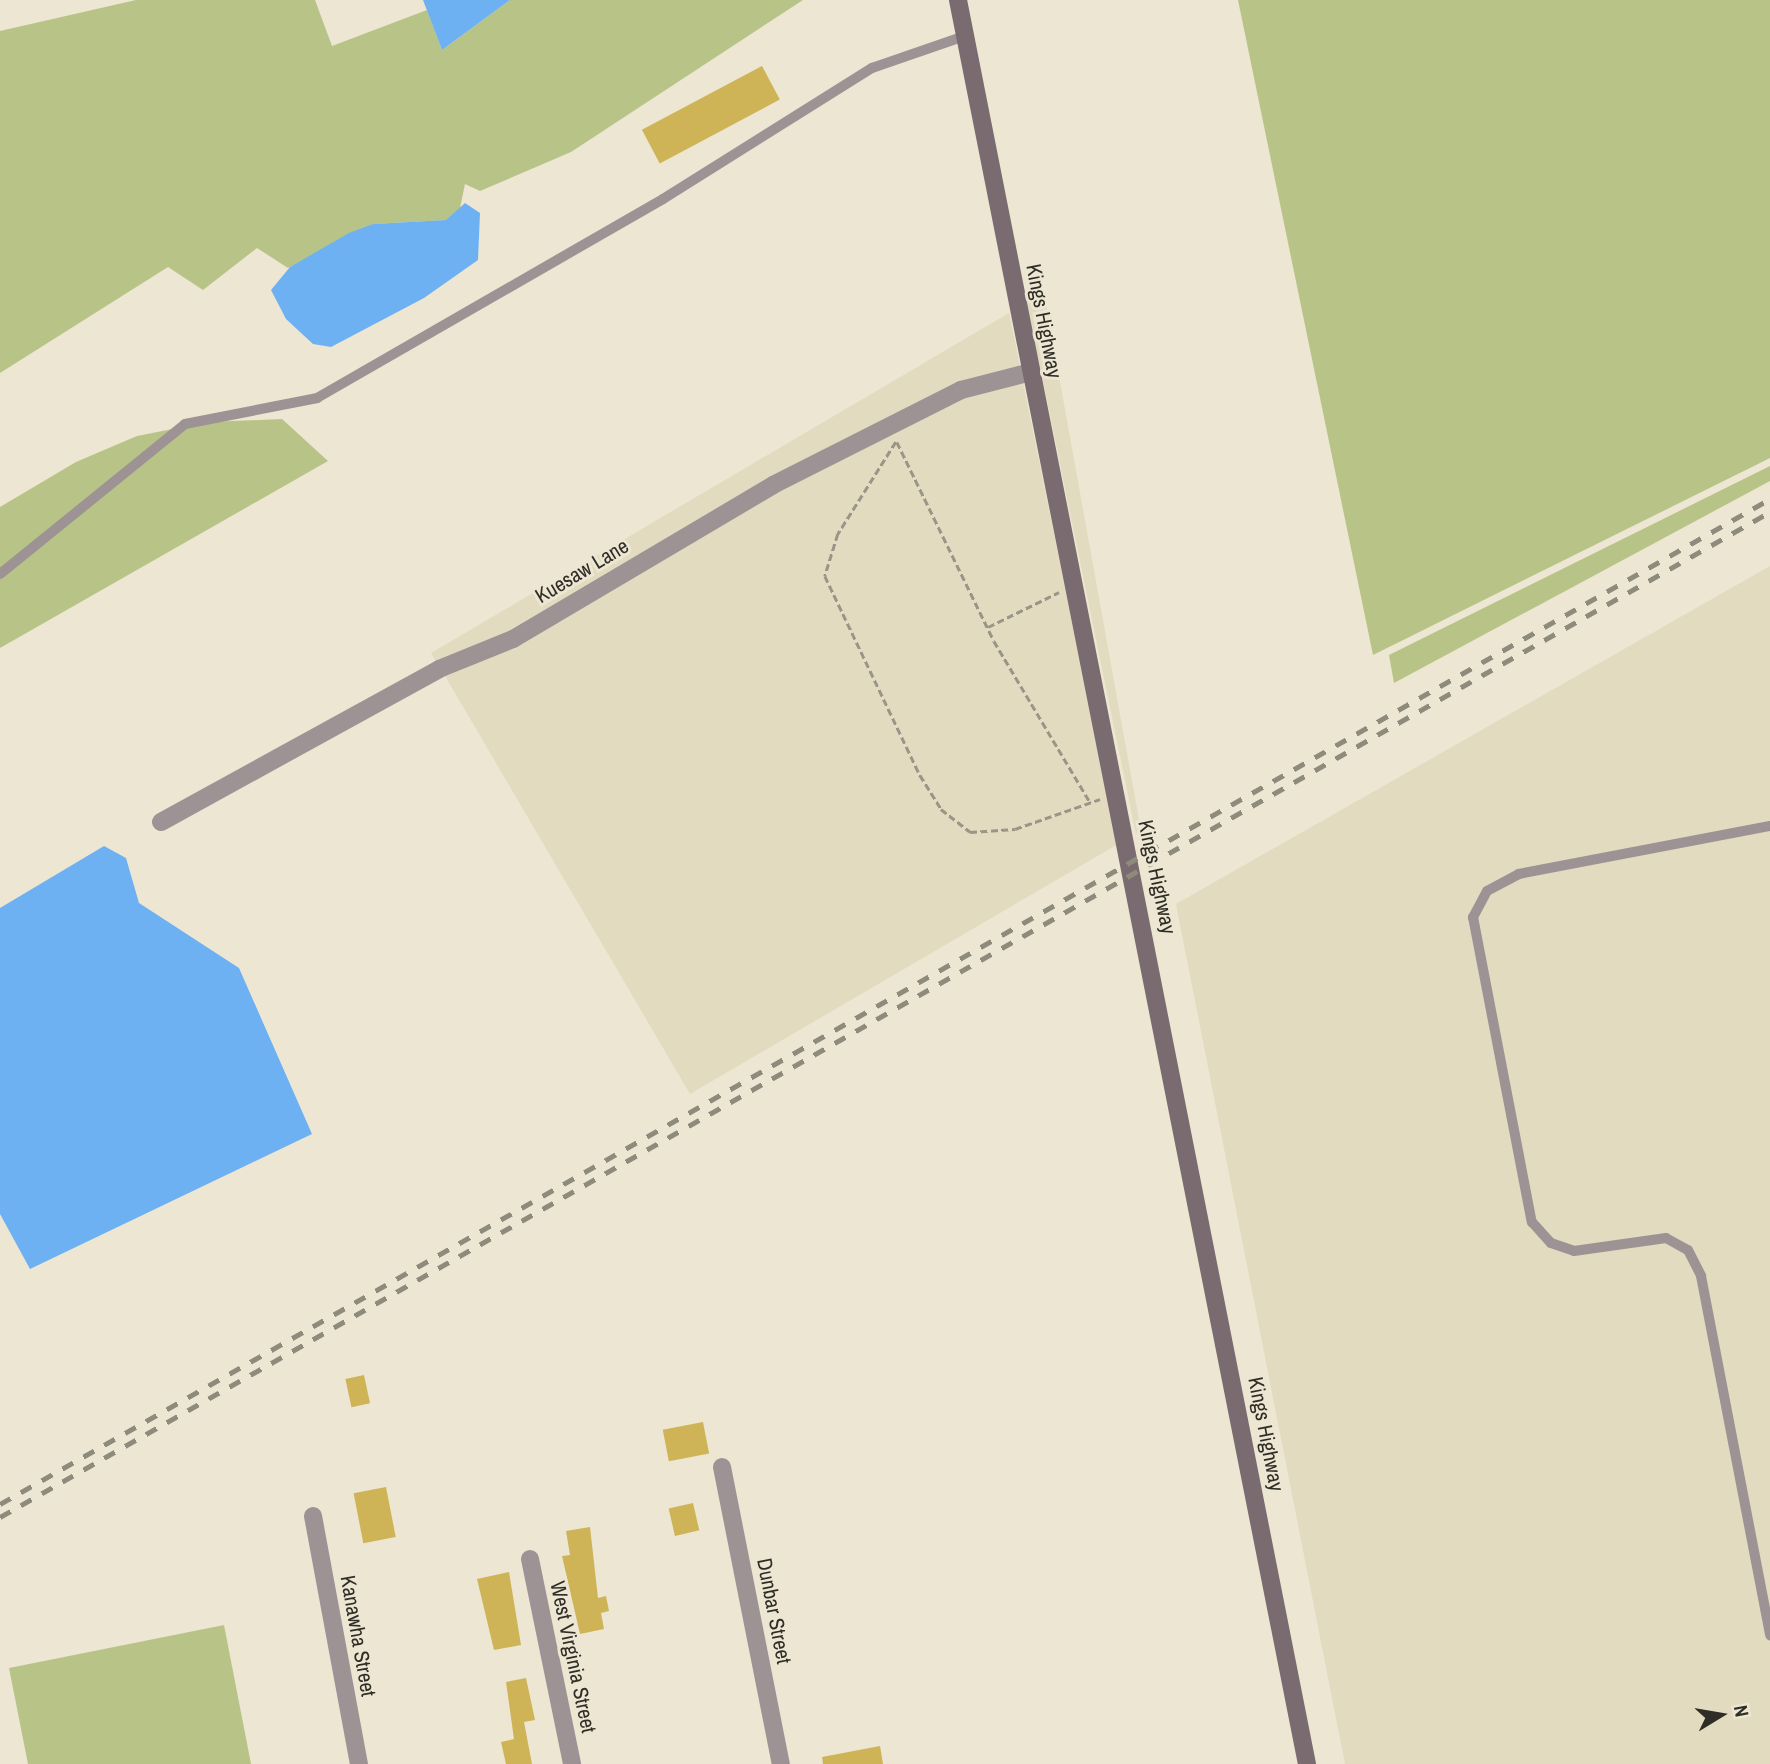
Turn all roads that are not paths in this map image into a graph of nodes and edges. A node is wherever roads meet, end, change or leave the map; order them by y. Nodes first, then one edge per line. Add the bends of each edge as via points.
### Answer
1 (958, 0) edge
2 (965, 36) junction
3 (1031, 372) junction
4 (0, 574) edge
5 (161, 822) dead end
6 (1770, 826) edge
7 (722, 1467) dead end
8 (313, 1516) dead end
9 (530, 1559) dead end
10 (1770, 1635) edge
11 (359, 1764) edge
12 (572, 1764) edge
13 (781, 1764) edge
14 (1307, 1764) edge

1 - 2 street, Kings Highway
2 - 3 street, Kings Highway
2 - 4 lane via 872,68 663,199 317,398 185,424
3 - 5 street, Kuesaw Lane via 961,390 773,485 513,639 439,669
3 - 14 street, Kings Highway
6 - 10 lane via 1519,874 1486,891 1473,917 1532,1222 1551,1243 1574,1251 1666,1238 1688,1250 1702,1276
7 - 13 street, Dunbar Street
8 - 11 street, Kanawha Street
9 - 12 street, West Virginia Street

